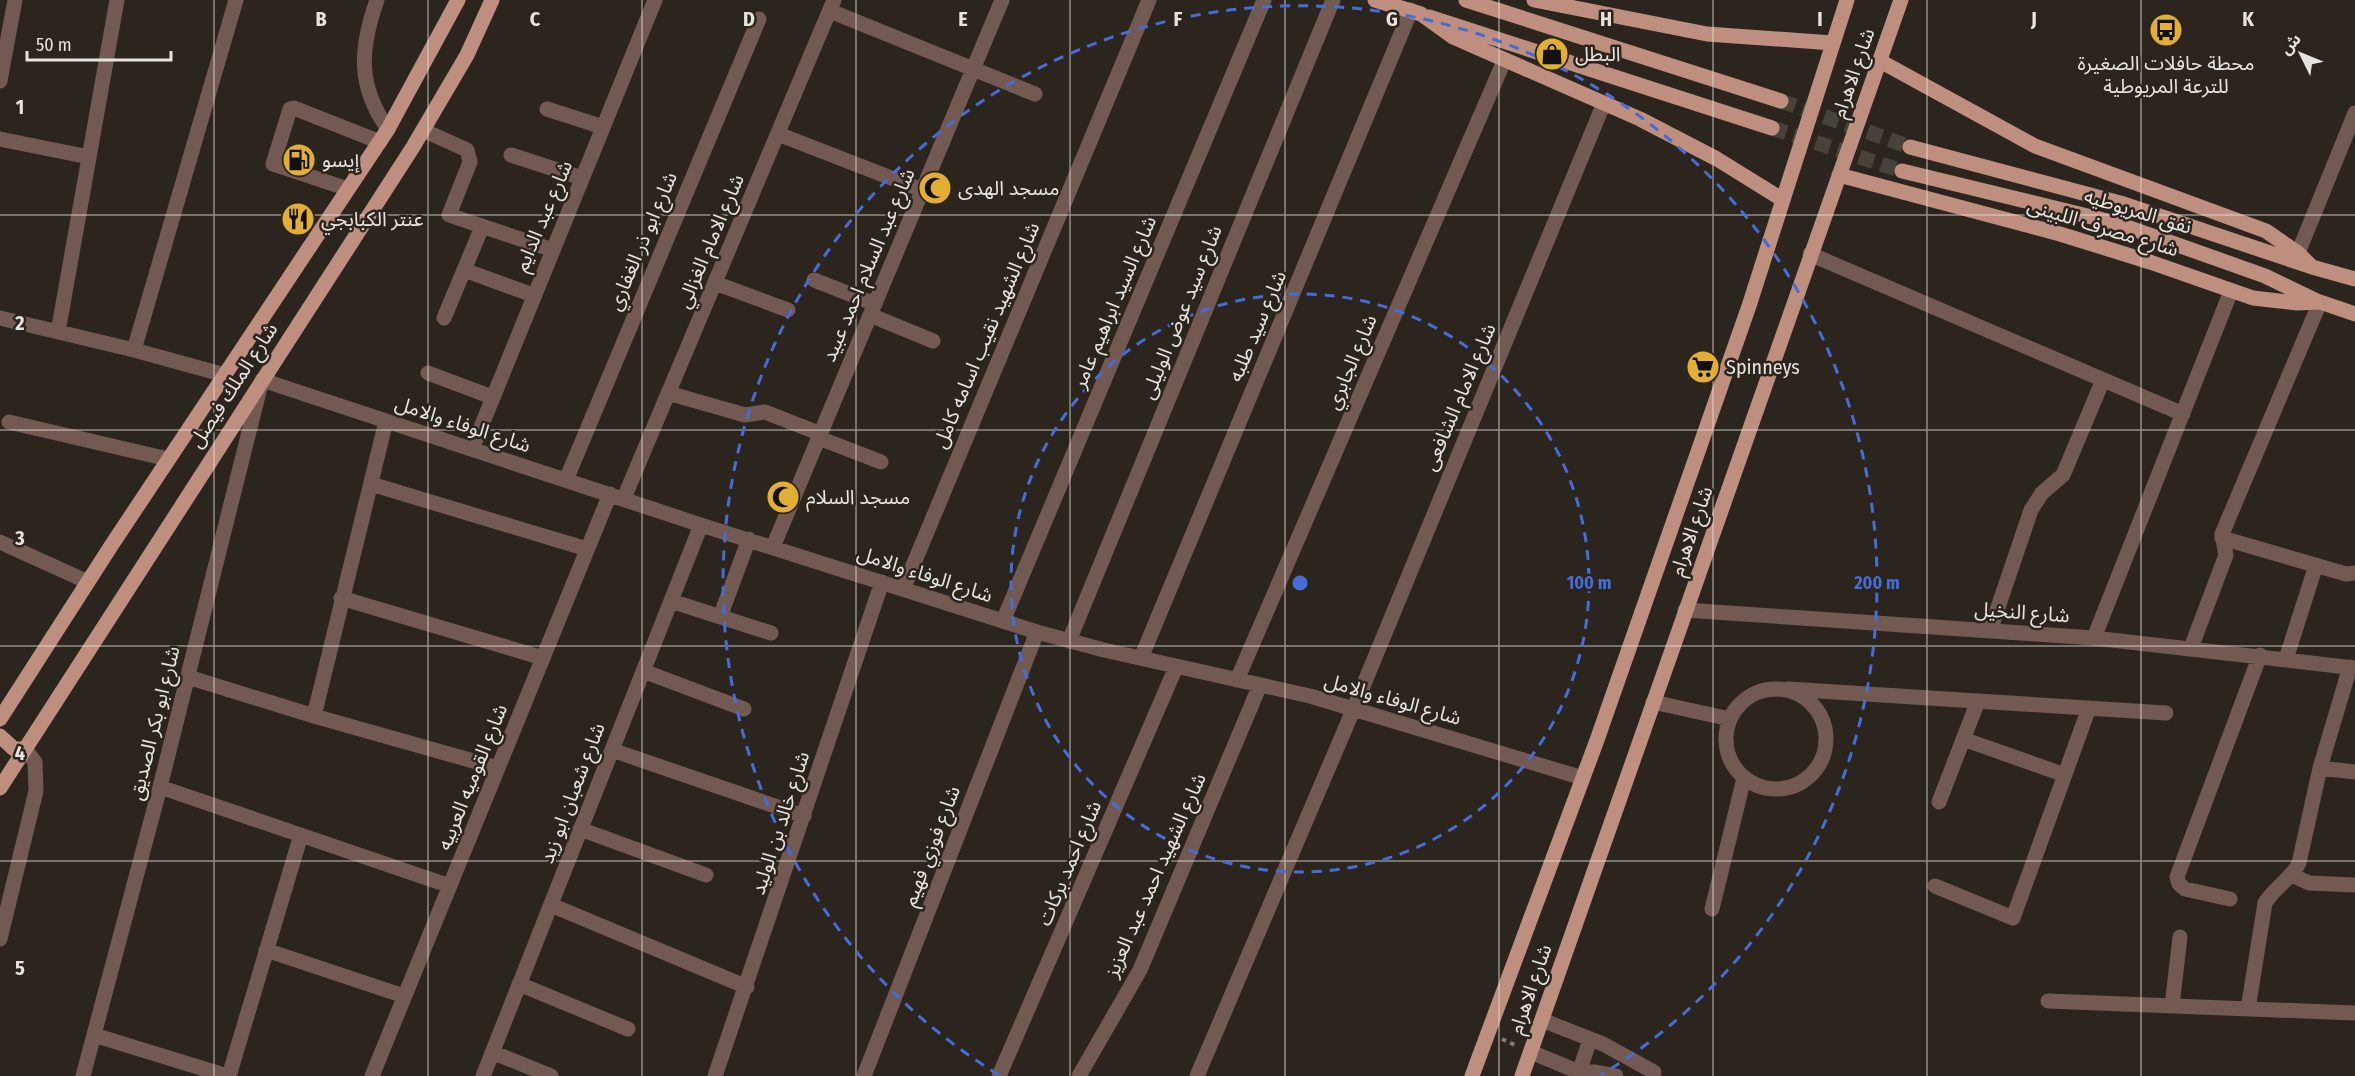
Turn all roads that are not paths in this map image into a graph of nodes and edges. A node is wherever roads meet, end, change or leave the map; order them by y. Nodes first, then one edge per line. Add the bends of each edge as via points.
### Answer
1 (15, 0) edge
2 (117, 0) edge
3 (236, 0) edge
4 (377, 0) edge
5 (458, 0) edge
6 (492, 0) edge
7 (1002, 0) edge
8 (1149, 0) edge
9 (1264, 0) edge
10 (1333, 0) edge
11 (1375, 0) edge
12 (1466, 0) edge
13 (1534, 0) edge
14 (1846, 0) edge
15 (1900, 0) edge
16 (650, 1) edge
17 (831, 4) edge
18 (1416, 12) junction
19 (759, 20) dead end
20 (1833, 43) junction
21 (1504, 61) junction
22 (1880, 61) junction
23 (972, 70) junction
24 (0, 81) edge
25 (1035, 94) dead end
26 (1781, 101) tunnel mouth
27 (1604, 104) junction
28 (546, 109) dead end
29 (2355, 112) edge
30 (603, 127) junction
31 (1772, 128) tunnel mouth
32 (423, 130) junction
33 (778, 134) junction
34 (384, 135) junction
35 (0, 139) edge
36 (1910, 147) tunnel mouth
37 (511, 155) dead end
38 (89, 157) junction
39 (1902, 171) tunnel mouth
40 (1839, 175) junction
41 (582, 178) junction
42 (348, 189) junction
43 (922, 190) junction
44 (1783, 200) junction
45 (482, 227) junction
46 (553, 250) junction
47 (2298, 253) junction
48 (1810, 254) junction
49 (2312, 267) junction
50 (464, 270) junction
51 (2355, 279) edge
52 (814, 280) dead end
53 (715, 283) junction
54 (2231, 291) junction
55 (533, 295) junction
56 (2320, 302) junction
57 (788, 310) dead end
58 (872, 310) junction
59 (2355, 314) edge
60 (0, 318) edge
61 (444, 318) dead end
62 (58, 332) junction
63 (933, 341) dead end
64 (134, 350) junction
65 (428, 373) dead end
66 (225, 375) junction
67 (262, 380) junction
68 (2103, 380) junction
69 (668, 393) junction
70 (492, 398) junction
71 (2183, 414) junction
72 (386, 421) junction
73 (9, 422) dead end
74 (820, 436) junction
75 (472, 449) junction
76 (168, 459) junction
77 (881, 462) dead end
78 (566, 480) junction
79 (371, 484) junction
80 (617, 496) junction
81 (701, 525) junction
82 (2222, 538) junction
83 (749, 539) junction
84 (0, 542) edge
85 (773, 547) junction
86 (587, 549) junction
87 (2316, 565) junction
88 (2350, 574) edge
89 (88, 582) junction
90 (882, 582) junction
91 (904, 587) junction
92 (341, 598) junction
93 (671, 600) junction
94 (1685, 610) junction
95 (720, 617) junction
96 (1003, 621) junction
97 (1990, 631) junction
98 (1037, 632) junction
99 (771, 633) dead end
100 (2094, 638) junction
101 (1069, 641) junction
102 (2191, 648) junction
103 (2260, 655) junction
104 (543, 657) junction
105 (1141, 658) junction
106 (2286, 659) junction
107 (1176, 667) junction
108 (2352, 667) edge
109 (643, 671) junction
110 (188, 677) junction
111 (1237, 680) junction
112 (1260, 685) junction
113 (1788, 689) junction
114 (1978, 701) junction
115 (1653, 702) junction
116 (1354, 708) junction
117 (2089, 708) junction
118 (744, 709) dead end
119 (2166, 713) dead end
120 (314, 716) junction
121 (0, 718) edge
122 (1730, 719) junction
123 (0, 736) edge
124 (1963, 739) junction
125 (25, 749) junction
126 (612, 750) junction
127 (498, 768) junction
128 (2320, 768) junction
129 (2355, 771) edge
130 (2065, 775) junction
131 (1583, 778) junction
132 (1744, 778) junction
133 (160, 787) junction
134 (0, 788) edge
135 (1939, 802) dead end
136 (804, 816) junction
137 (580, 829) junction
138 (301, 835) junction
139 (706, 874) dead end
140 (2292, 875) junction
141 (2355, 885) edge
142 (450, 886) junction
143 (1935, 886) dead end
144 (2230, 899) dead end
145 (551, 905) junction
146 (1712, 909) dead end
147 (2180, 937) dead end
148 (0, 939) edge
149 (266, 950) junction
150 (519, 984) junction
151 (747, 987) junction
152 (404, 996) junction
153 (2048, 1000) dead end
154 (2172, 1006) junction
155 (2248, 1009) junction
156 (2355, 1014) edge
157 (1542, 1020) junction
158 (628, 1029) dead end
159 (94, 1035) junction
160 (1590, 1039) junction
161 (492, 1052) junction
162 (1531, 1052) junction
163 (1654, 1072) dead end
164 (1581, 1075) edge
165 (83, 1076) edge
166 (228, 1076) edge
167 (372, 1076) edge
168 (483, 1076) edge
169 (551, 1076) edge
170 (715, 1076) edge
171 (864, 1076) edge
172 (999, 1076) edge
173 (1079, 1076) edge
174 (1197, 1076) edge
175 (1472, 1076) edge
176 (1522, 1076) edge
177 (1616, 1076) edge

1 - 24 street
2 - 38 street
3 - 64 street
4 - 34 street via 363,66 367,91
5 - 34 main road, شارع الملك فيصل
6 - 32 main road, شارع الملك فيصل via 467,55
7 - 23 street, شارع عبد السلام احمد عبيد
8 - 91 street, شارع الشهيد نقيب اسامه كامل
9 - 96 street, شارع السيد ابراهيم عامر
10 - 101 street, شارع سيد عوض الوليلى
11 - 18 main road
12 - 26 main road
13 - 20 main road via 1707,34
14 - 20 main road, شارع الاهرام
15 - 22 main road, شارع الاهرام
16 - 30 street, شارع عبد الدايم
17 - 23 street
17 - 33 street, شارع الامام الغزالي
18 - 21 main road via 1444,33
18 - 31 main road
18 - 105 street, شارع سيد طلبه
19 - 78 street, شارع ابو ذر الغفاري
20 - 44 main road, شارع الاهرام
21 - 27 main road
21 - 111 street, شارع الجابري
22 - 40 main road, شارع الاهرام
22 - 47 main road via 2035,146 2248,224
23 - 25 street
23 - 43 street, شارع عبد السلام احمد عبيد
27 - 44 main road via 1717,159
27 - 116 street, شارع الامام الشافعى
28 - 30 street
29 - 47 street
30 - 41 street, شارع عبد الدايم
32 - 45 street via 467,150 470,162 449,215
32 - 67 main road, شارع الملك فيصل
33 - 43 street
33 - 53 street, شارع الامام الغزالي
34 - 42 main road, شارع الملك فيصل
34 - 42 street via 290,109 273,164
35 - 38 street
36 - 49 main road, نفق المريوطيه via 2124,204
37 - 41 street
38 - 62 street
39 - 56 main road, نفق المريوطيه via 2116,223 2265,276
40 - 48 main road, شارع الاهرام
40 - 54 main road, شارع مصرف اللبينى via 2061,234
41 - 46 street, شارع عبد الدايم
42 - 66 main road, شارع الملك فيصل
43 - 58 street, شارع عبد السلام احمد عبيد
44 - 131 main road, شارع الاهرام
45 - 46 street
45 - 50 street
46 - 55 street, شارع عبد الدايم
47 - 49 main road
48 - 68 street
48 - 94 main road, شارع الاهرام
49 - 51 main road
50 - 55 street
50 - 61 street
52 - 58 street
53 - 57 street
53 - 69 street, شارع الامام الغزالي
54 - 56 main road, شارع مصرف اللبينى via 2275,301
54 - 71 street
55 - 70 street, شارع عبد الدايم
56 - 59 main road, شارع مصرف اللبينى
56 - 82 street
58 - 63 street
58 - 74 street, شارع عبد السلام احمد عبيد
60 - 62 street
62 - 64 street
64 - 66 street
65 - 70 street
66 - 76 main road, شارع الملك فيصل
67 - 72 street, شارع الوفاء والامل
67 - 110 street, شارع ابو بكر الصديق
67 - 125 main road, شارع الملك فيصل
68 - 71 street
68 - 97 street via 2063,475 2042,493 2031,510
69 - 74 street via 746,415 765,412
69 - 80 street, شارع الامام الغزالي
70 - 75 street, شارع عبد الدايم
71 - 100 street
72 - 75 street, شارع الوفاء والامل
72 - 79 street
73 - 76 street
74 - 77 street
74 - 85 street, شارع عبد السلام احمد عبيد
75 - 78 street, شارع الوفاء والامل
76 - 89 main road, شارع الملك فيصل
78 - 80 street, شارع الوفاء والامل
79 - 86 street
79 - 92 street
80 - 81 street, شارع الوفاء والامل
80 - 86 street, شارع القوميه العربيه
81 - 83 street, شارع الوفاء والامل
81 - 93 street, شارع شعبان ابو زيد
82 - 87 street
82 - 102 street via 2226,555
83 - 85 street, شارع الوفاء والامل
83 - 95 street
84 - 89 street
85 - 90 street, شارع الوفاء والامل
86 - 104 street, شارع القوميه العربيه
87 - 88 street
87 - 106 street
89 - 121 main road, شارع الملك فيصل
90 - 91 street, شارع الوفاء والامل
90 - 136 street, شارع خالد بن الوليد
91 - 96 street, شارع الوفاء والامل
92 - 104 street
92 - 120 street
93 - 95 street
93 - 109 street, شارع شعبان ابو زيد
94 - 97 street, شارع النخيل
94 - 115 main road, شارع الاهرام
95 - 99 street
96 - 98 street, شارع الوفاء والامل
97 - 100 street, شارع النخيل
98 - 101 street, شارع الوفاء والامل
98 - 171 street, شارع فوزي فهيم
100 - 102 street, شارع النخيل
101 - 105 street, شارع الوفاء والامل
102 - 103 street, شارع النخيل
103 - 106 street, شارع النخيل
103 - 144 street via 2177,877 2185,889
104 - 127 street, شارع القوميه العربيه
105 - 107 street, شارع الوفاء والامل
106 - 108 street, شارع النخيل
107 - 111 street, شارع الوفاء والامل
107 - 172 street, شارع احمد بركات
108 - 128 street
109 - 118 street
109 - 126 street, شارع شعبان ابو زيد
110 - 120 street
110 - 133 street, شارع ابو بكر الصديق
111 - 112 street, شارع الوفاء والامل
112 - 116 street, شارع الوفاء والامل
112 - 173 street, شارع الشهيد احمد عبد العزيز via 1140,970
113 - 114 street
113 - 122 street via 1753,694
113 - 132 street via 1810,701 1824,722 1827,735 1822,760 1805,780 1781,789 1768,789
114 - 117 street
114 - 124 street
115 - 122 street
115 - 157 main road, شارع الاهرام
116 - 131 street, شارع الوفاء والامل
116 - 174 street, شارع الامام الشافعى
117 - 119 street
117 - 130 street
120 - 127 street
122 - 132 street via 1727,752
123 - 125 main road via 14,749
124 - 130 street
124 - 135 street
125 - 134 main road, شارع الملك فيصل
125 - 148 street via 35,762 36,791
126 - 136 street
126 - 137 street, شارع شعبان ابو زيد
127 - 142 street, شارع القوميه العربيه
128 - 129 street
128 - 140 street via 2301,856
130 - 143 street via 2013,918
131 - 175 main road, شارع الاهرام
132 - 146 street
133 - 138 street
133 - 159 street, شارع ابو بكر الصديق
136 - 151 street, شارع خالد بن الوليد
137 - 139 street
137 - 145 street, شارع شعبان ابو زيد
138 - 142 street
138 - 149 street
140 - 141 street via 2309,883
140 - 155 street via 2272,891 2265,903
142 - 152 street, شارع القوميه العربيه
145 - 150 street, شارع شعبان ابو زيد
145 - 151 street
147 - 154 street
149 - 152 street
149 - 166 street
150 - 158 street
150 - 161 street, شارع شعبان ابو زيد
151 - 170 street, شارع خالد بن الوليد
152 - 167 street, شارع القوميه العربيه
153 - 154 street
154 - 155 street
155 - 156 street
157 - 160 street
157 - 162 main road, شارع الاهرام
159 - 165 street, شارع ابو بكر الصديق
159 - 166 street
160 - 163 street
160 - 164 street
161 - 168 street, شارع شعبان ابو زيد
161 - 169 street
162 - 164 street
162 - 176 main road, شارع الاهرام
164 - 177 street via 1596,1072

